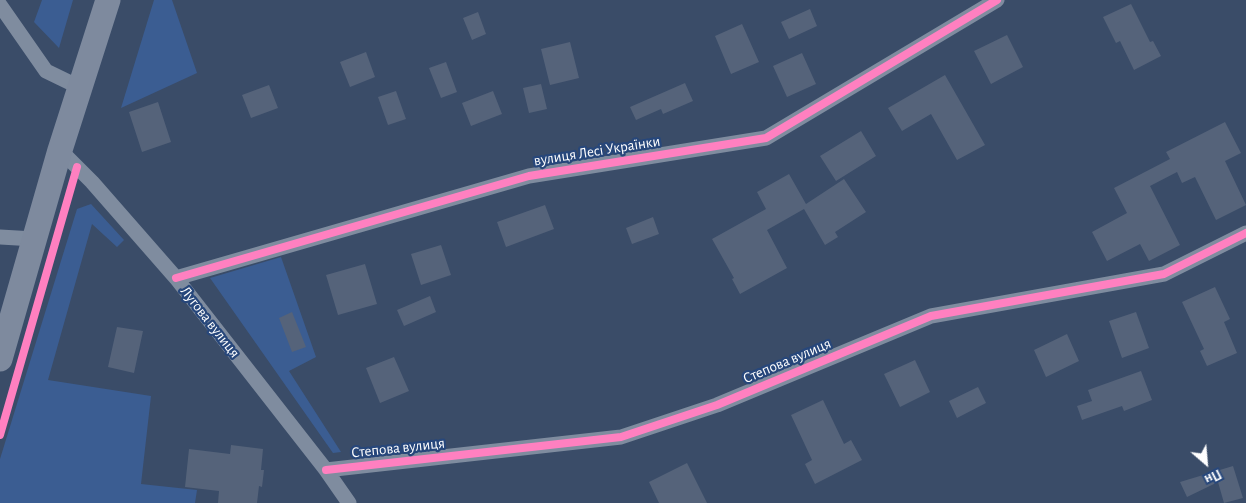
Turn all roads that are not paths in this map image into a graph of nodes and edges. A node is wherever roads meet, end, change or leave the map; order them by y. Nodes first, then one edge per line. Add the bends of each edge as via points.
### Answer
1 (108, 0) edge
2 (997, 0) edge
3 (0, 6) edge
4 (79, 87) junction
5 (60, 150) junction
6 (1246, 233) edge
7 (0, 237) edge
8 (34, 239) junction
9 (176, 278) junction
10 (0, 359) edge
11 (326, 470) junction
12 (349, 503) edge

1 - 4 main road
2 - 9 street, вулиця Лесі Українки via 766,138 529,176
3 - 4 street via 46,71
4 - 5 main road
5 - 8 main road
5 - 9 street, Лугова вулиця
6 - 11 street, Степова вулиця via 1164,274 931,316 717,405 621,437
7 - 8 street
8 - 10 main road
9 - 11 street, Лугова вулиця
11 - 12 street, Лугова вулиця

